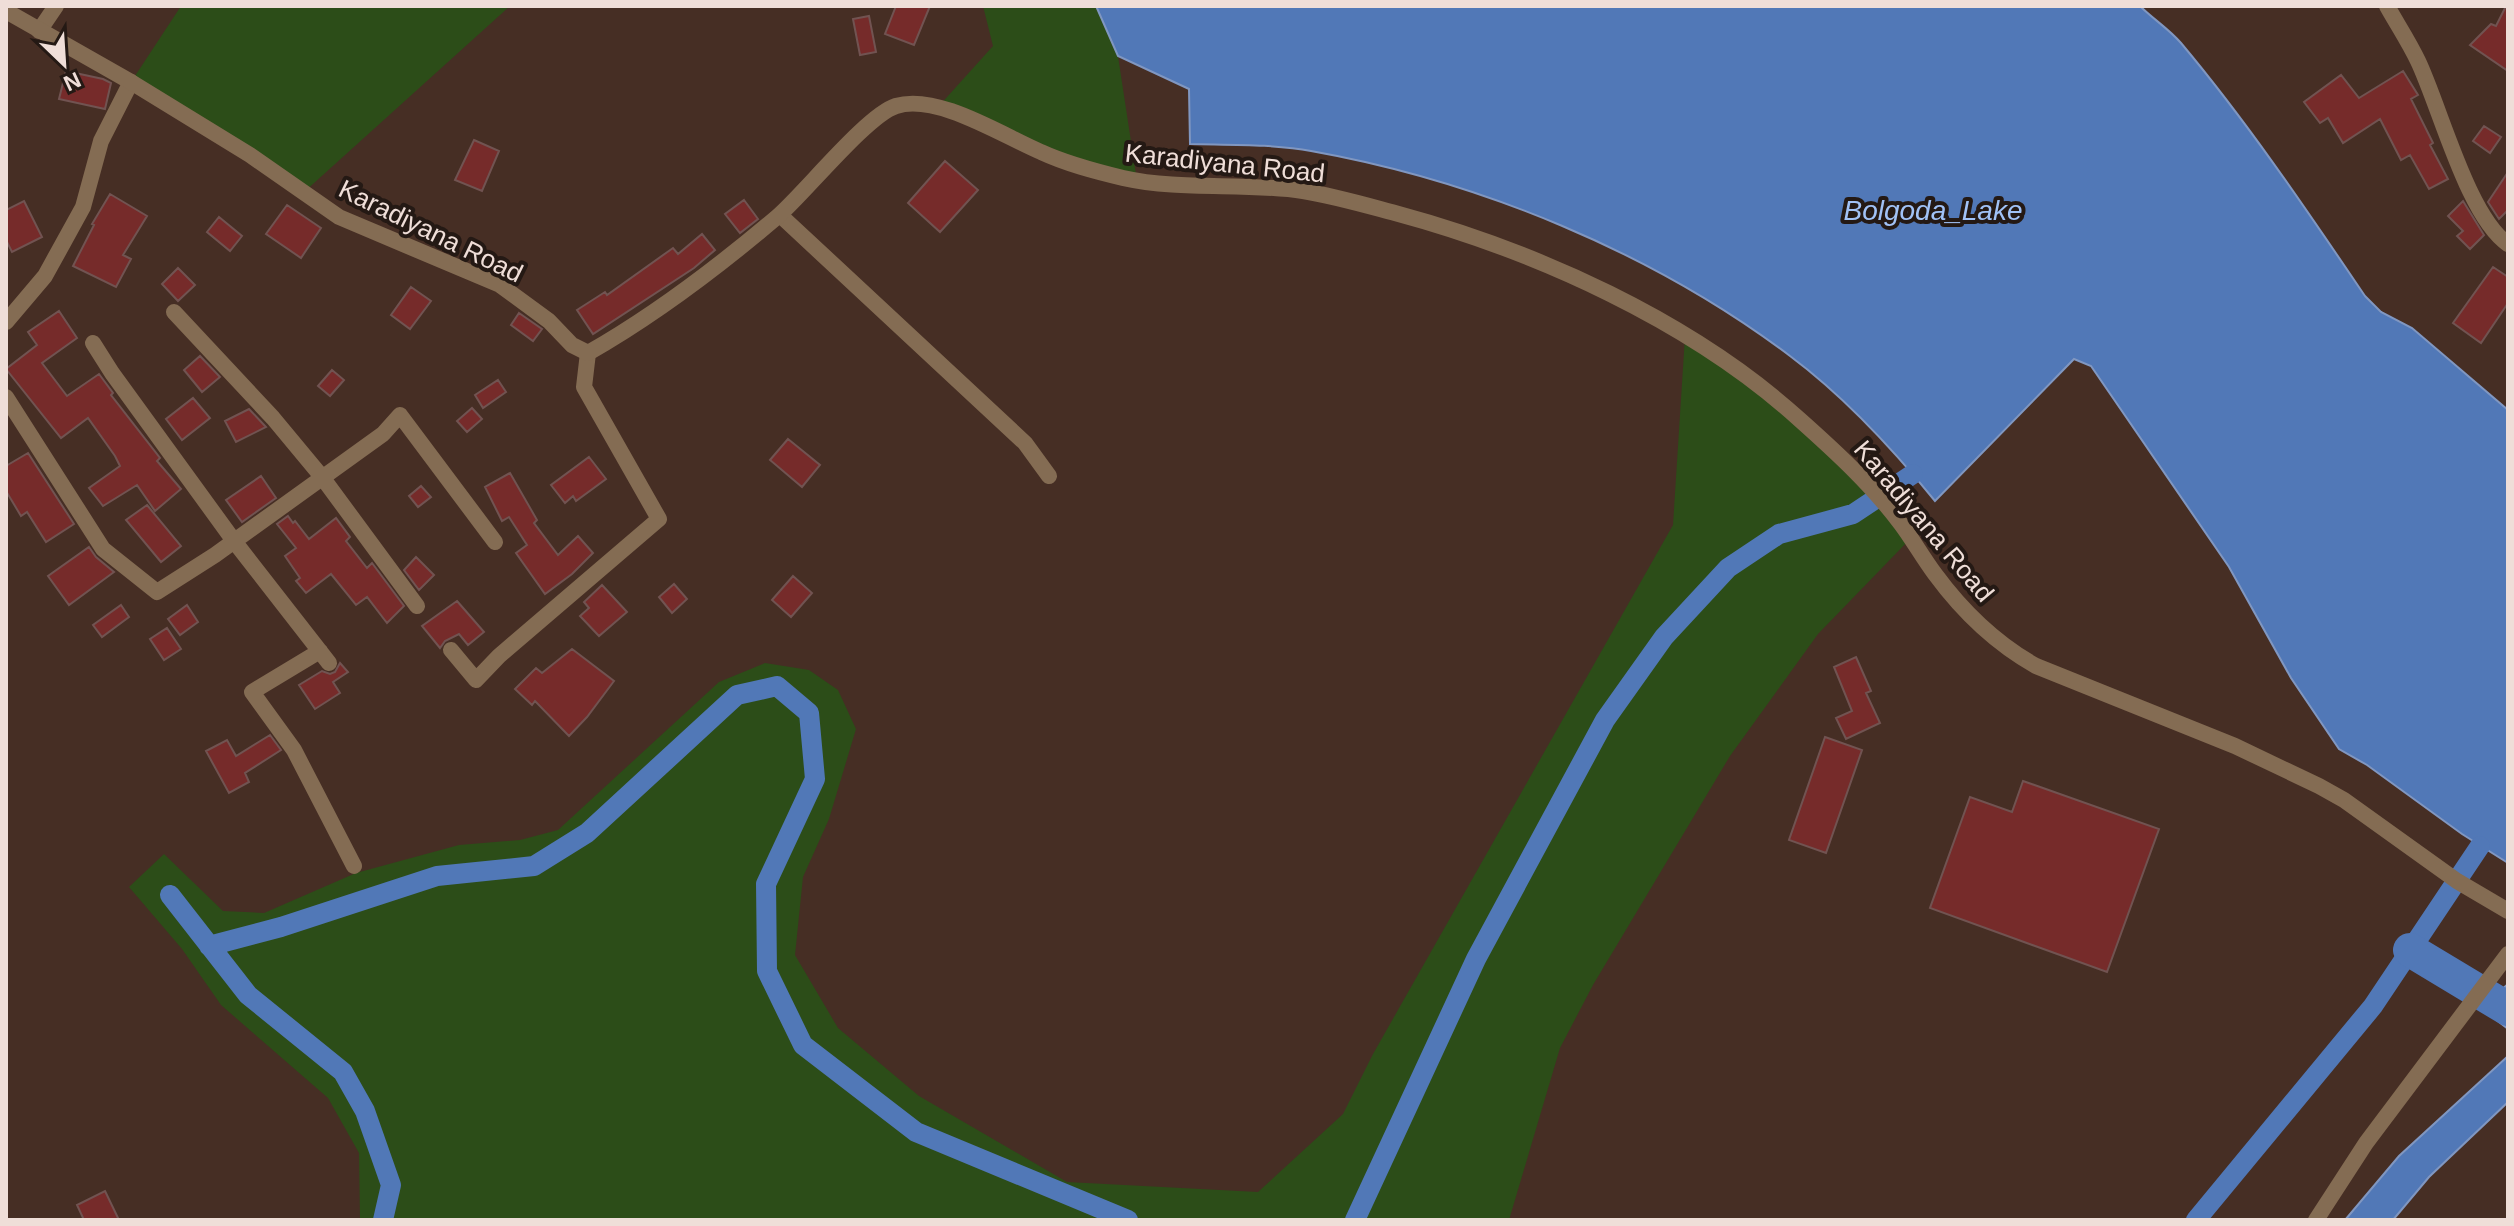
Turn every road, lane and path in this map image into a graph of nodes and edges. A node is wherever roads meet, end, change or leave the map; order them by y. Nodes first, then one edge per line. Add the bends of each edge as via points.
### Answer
1 (56, 6) edge
2 (2387, 6) edge
3 (6, 11) edge
4 (39, 31) junction
5 (131, 82) junction
6 (780, 215) junction
7 (2508, 244) edge
8 (174, 312) dead end
9 (6, 322) edge
10 (93, 343) dead end
11 (588, 353) junction
12 (6, 397) edge
13 (1049, 476) dead end
14 (322, 477) junction
15 (234, 541) junction
16 (495, 542) dead end
17 (417, 606) dead end
18 (451, 650) dead end
19 (354, 866) dead end
20 (2508, 911) edge
21 (2508, 954) edge
22 (2316, 1220) edge

1 - 4 street
2 - 7 street via 2418,61 2479,211
3 - 4 street, Karadiyana Road
4 - 5 street, Karadiyana Road
5 - 9 street via 101,141 83,207 45,276
5 - 11 street, Karadiyana Road via 339,217 500,285
6 - 11 street, Karadiyana Road via 701,278
6 - 13 street via 1025,443
6 - 20 street, Karadiyana Road via 872,122 892,106 917,102 959,114 1096,172 1137,181 1301,191 1453,228 1541,262 1685,336 1765,389 1861,476 1944,586 2007,649 2036,666 2235,746 2344,800
8 - 14 street
10 - 15 street
11 - 18 street via 584,387 659,519 476,680
12 - 15 street via 103,549 157,592
14 - 15 street
14 - 16 street via 383,434 400,415
14 - 17 street
15 - 19 street via 325,657 252,692 294,750
21 - 22 street via 2366,1143

